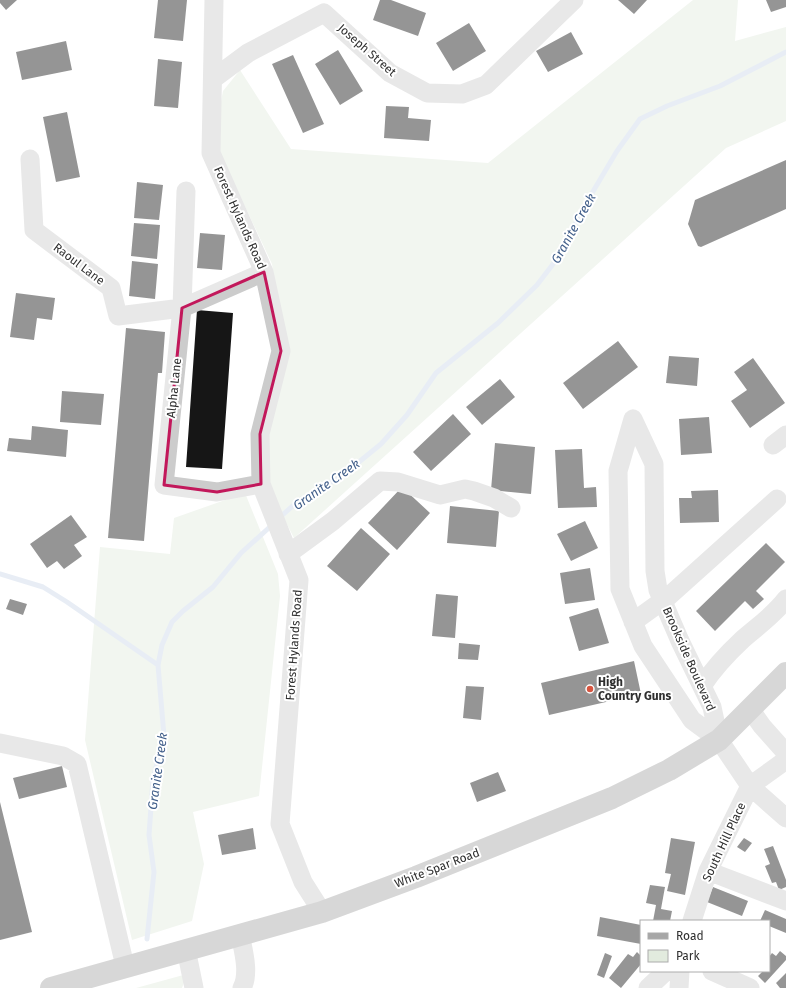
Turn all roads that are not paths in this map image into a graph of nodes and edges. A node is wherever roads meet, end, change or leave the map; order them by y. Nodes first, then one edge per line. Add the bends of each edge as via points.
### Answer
1 (214, 0) edge
2 (574, 0) edge
3 (324, 7) edge
4 (213, 79) junction
5 (30, 159) dead end
6 (186, 191) dead end
7 (264, 272) junction
8 (182, 308) junction
9 (261, 484) junction
10 (777, 499) dead end
11 (511, 508) dead end
12 (288, 554) junction
13 (786, 599) edge
14 (663, 601) junction
15 (633, 622) junction
16 (786, 673) edge
17 (702, 686) junction
18 (750, 710) junction
19 (719, 740) junction
20 (0, 743) edge
21 (783, 764) edge
22 (750, 786) junction
23 (786, 818) edge
24 (708, 871) junction
25 (786, 901) edge
26 (322, 912) junction
27 (692, 920) edge
28 (240, 934) junction
29 (186, 949) junction
30 (125, 966) junction
31 (665, 972) edge
32 (680, 972) edge
33 (714, 972) edge
34 (51, 988) edge
35 (194, 988) edge
36 (242, 988) edge
37 (648, 988) edge
38 (679, 988) edge
39 (750, 988) edge

1 - 4 street, Forest Hylands Road
2 - 3 street, Joseph Street via 486,85 462,94 427,93 390,73
3 - 4 street, Joseph Street via 248,53
4 - 7 street, Forest Hylands Road via 211,153
5 - 8 street, Raoul Lane via 34,230 111,288 118,316
6 - 8 street, Alpha Lane
7 - 8 street, Raoul Lane
7 - 9 street, Forest Hylands Road via 281,351 260,434
8 - 9 street, Alpha Lane via 164,486 217,492
9 - 12 street, Forest Hylands Road
10 - 14 street
11 - 12 street via 494,498 465,489 440,495 398,482 380,481 333,521
12 - 26 street, Forest Hylands Road via 299,580 280,824 303,882
13 - 17 street via 776,612 712,671
14 - 15 street
14 - 15 street, Brookside Boulevard via 655,571 654,464 633,419 618,471 620,589
14 - 17 street, Brookside Boulevard
15 - 19 street, Brookside Boulevard via 643,646 692,720
16 - 18 main road, White Spar Road
17 - 19 street, Brookside Boulevard via 712,707
18 - 19 main road, White Spar Road
18 - 21 street
19 - 22 street
19 - 26 main road, White Spar Road via 669,770 612,798
20 - 30 street via 63,756 77,764
21 - 22 street
22 - 23 street
22 - 24 street, South Hill Place
24 - 25 street
24 - 27 street, South Hill Place
26 - 28 main road, White Spar Road
28 - 29 main road, White Spar Road
28 - 36 street via 245,958 245,983
29 - 30 main road, White Spar Road
29 - 35 street
30 - 34 main road, White Spar Road
31 - 37 street
32 - 38 street
33 - 39 street

